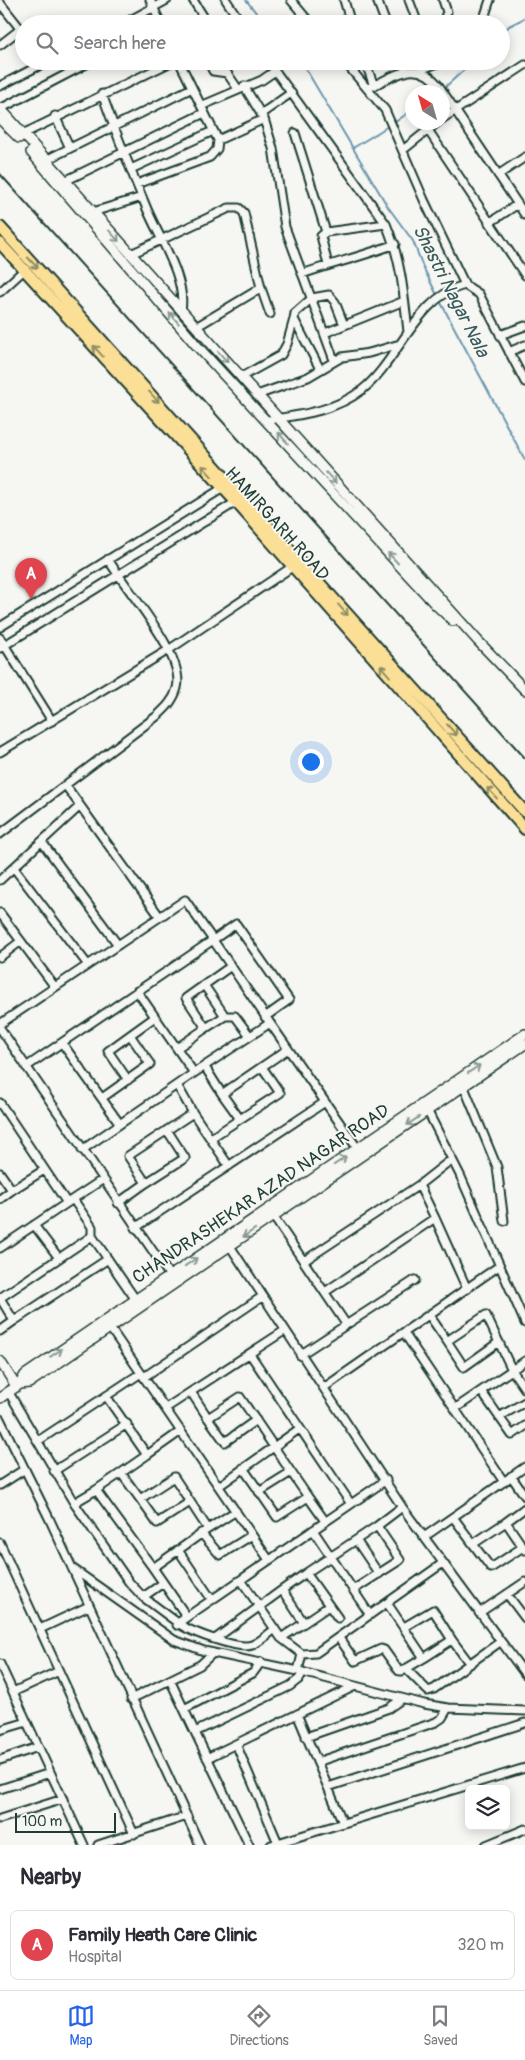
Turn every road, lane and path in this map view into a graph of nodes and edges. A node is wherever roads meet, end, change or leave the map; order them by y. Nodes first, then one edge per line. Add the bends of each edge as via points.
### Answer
1 (150, 0) edge
2 (167, 0) edge
3 (193, 0) edge
4 (226, 0) edge
5 (291, 0) edge
6 (344, 0) edge
7 (377, 0) edge
8 (409, 0) edge
9 (443, 0) edge
10 (490, 0) edge
11 (0, 3) edge
12 (154, 8) junction
13 (140, 15) edge
14 (157, 15) edge
15 (202, 15) edge
16 (236, 15) edge
17 (304, 15) edge
18 (349, 15) edge
19 (383, 15) edge
20 (415, 15) edge
21 (446, 15) edge
22 (485, 15) edge
23 (15, 22) edge
24 (15, 33) edge
25 (0, 45) edge
26 (525, 65) edge
27 (31, 70) edge
28 (75, 70) edge
29 (154, 70) edge
30 (183, 70) edge
31 (213, 70) edge
32 (353, 70) edge
33 (367, 70) edge
34 (420, 70) joint
35 (275, 71) joint
36 (406, 72) joint
37 (0, 86) edge
38 (371, 87) junction
39 (192, 88) junction
40 (241, 88) junction
41 (291, 93) junction
42 (102, 94) junction
43 (0, 109) edge
44 (202, 109) junction
45 (454, 110) junction
46 (450, 113) edge
47 (55, 116) junction
48 (263, 117) junction
49 (0, 119) edge
50 (114, 126) junction
51 (428, 130) joint
52 (213, 131) junction
53 (295, 133) dead end
54 (23, 134) junction
55 (218, 140) junction
56 (70, 148) junction
57 (403, 150) junction
58 (125, 151) junction
59 (525, 157) edge
60 (46, 160) junction
61 (131, 169) junction
62 (498, 175) junction
63 (65, 181) junction
64 (137, 184) junction
65 (142, 197) junction
66 (518, 204) junction
67 (93, 212) junction
68 (525, 215) edge
69 (489, 223) junction
70 (386, 224) junction
71 (0, 228) edge
72 (326, 232) junction
73 (161, 242) junction
74 (0, 244) edge
75 (395, 244) junction
76 (130, 254) junction
77 (328, 265) junction
78 (24, 270) junction
79 (302, 274) junction
80 (525, 275) edge
81 (466, 285) junction
82 (262, 288) junction
83 (0, 292) edge
84 (312, 298) junction
85 (404, 301) junction
86 (181, 310) junction
87 (270, 314) dead end
88 (294, 319) junction
89 (344, 324) junction
90 (525, 326) edge
91 (196, 327) junction
92 (325, 332) junction
93 (408, 332) junction
94 (500, 335) junction
95 (400, 344) junction
96 (525, 345) edge
97 (509, 352) junction
98 (334, 360) junction
99 (320, 369) junction
100 (241, 377) junction
101 (525, 382) edge
102 (257, 395) junction
103 (278, 418) junction
104 (268, 420) junction
105 (223, 488) junction
106 (236, 502) junction
107 (108, 559) junction
108 (297, 564) junction
109 (117, 575) junction
110 (0, 627) edge
111 (0, 638) edge
112 (2, 647) edge
113 (170, 649) junction
114 (525, 690) edge
115 (525, 697) edge
116 (52, 721) junction
117 (0, 752) edge
118 (66, 786) junction
119 (80, 806) junction
120 (525, 812) edge
121 (525, 829) edge
122 (0, 834) edge
123 (42, 842) junction
124 (14, 868) junction
125 (0, 880) edge
126 (0, 913) edge
127 (160, 917) junction
128 (213, 940) junction
129 (21, 942) junction
130 (118, 945) junction
131 (0, 957) edge
132 (88, 965) junction
133 (231, 966) junction
134 (204, 985) junction
135 (55, 988) junction
136 (137, 992) junction
137 (225, 1016) junction
138 (155, 1017) junction
139 (267, 1020) junction
140 (0, 1024) edge
141 (0, 1028) edge
142 (206, 1028) junction
143 (525, 1034) edge
144 (130, 1035) junction
145 (250, 1036) junction
146 (62, 1043) junction
147 (525, 1044) edge
148 (177, 1048) junction
149 (288, 1049) junction
150 (262, 1066) junction
151 (205, 1067) junction
152 (26, 1068) junction
153 (194, 1074) junction
154 (128, 1080) junction
155 (177, 1086) junction
156 (464, 1087) junction
157 (222, 1094) junction
158 (102, 1098) junction
159 (325, 1102) junction
160 (0, 1103) edge
161 (426, 1107) junction
162 (193, 1113) junction
163 (240, 1119) junction
164 (120, 1124) junction
165 (167, 1130) junction
166 (212, 1138) junction
167 (82, 1150) junction
168 (360, 1152) junction
169 (452, 1159) junction
170 (229, 1166) junction
171 (44, 1170) junction
172 (0, 1173) edge
173 (102, 1180) junction
174 (146, 1183) junction
175 (419, 1185) junction
176 (12, 1190) junction
177 (0, 1199) edge
178 (70, 1201) junction
179 (118, 1203) junction
180 (271, 1212) junction
181 (435, 1218) junction
182 (504, 1221) dead end
183 (34, 1225) junction
184 (135, 1228) junction
185 (92, 1236) junction
186 (227, 1243) junction
187 (0, 1248) edge
188 (59, 1258) junction
189 (108, 1259) junction
190 (304, 1261) junction
191 (500, 1266) junction
192 (172, 1280) junction
193 (415, 1280) dead end
194 (467, 1289) junction
195 (325, 1292) junction
196 (263, 1296) junction
197 (0, 1298) edge
198 (136, 1300) junction
199 (429, 1315) junction
200 (14, 1321) junction
201 (525, 1323) edge
202 (108, 1324) junction
203 (346, 1324) junction
204 (0, 1331) edge
205 (284, 1331) junction
206 (404, 1333) junction
207 (447, 1341) junction
208 (500, 1342) junction
209 (250, 1354) junction
210 (300, 1354) junction
211 (0, 1361) edge
212 (525, 1361) edge
213 (512, 1370) junction
214 (143, 1375) junction
215 (15, 1387) junction
216 (325, 1387) junction
217 (525, 1389) edge
218 (481, 1391) junction
219 (191, 1392) junction
220 (106, 1396) junction
221 (0, 1398) edge
222 (525, 1402) edge
223 (166, 1408) junction
224 (456, 1408) junction
225 (499, 1417) junction
226 (208, 1418) junction
227 (0, 1419) edge
228 (256, 1420) junction
229 (127, 1424) junction
230 (525, 1426) edge
231 (299, 1429) junction
232 (181, 1431) junction
233 (38, 1441) junction
234 (274, 1446) junction
235 (148, 1454) junction
236 (525, 1467) edge
237 (243, 1468) junction
238 (25, 1469) junction
239 (54, 1471) junction
240 (292, 1472) junction
241 (121, 1473) junction
242 (511, 1476) junction
243 (386, 1480) junction
244 (504, 1482) junction
245 (0, 1485) edge
246 (219, 1486) junction
247 (96, 1490) junction
248 (259, 1492) junction
249 (525, 1496) edge
250 (308, 1497) junction
251 (140, 1499) junction
252 (190, 1502) junction
253 (74, 1503) junction
254 (351, 1504) junction
255 (402, 1507) junction
256 (525, 1508) edge
257 (236, 1511) junction
258 (453, 1516) junction
259 (325, 1521) junction
260 (506, 1522) junction
261 (376, 1526) junction
262 (313, 1530) junction
263 (205, 1531) junction
264 (252, 1535) junction
265 (424, 1537) junction
266 (356, 1540) junction
267 (0, 1543) edge
268 (473, 1544) junction
269 (524, 1549) edge
270 (178, 1550) junction
271 (331, 1557) junction
272 (269, 1560) junction
273 (443, 1564) junction
274 (72, 1568) junction
275 (153, 1568) junction
276 (306, 1573) junction
277 (379, 1574) junction
278 (241, 1580) junction
279 (525, 1582) edge
280 (163, 1583) junction
281 (282, 1590) junction
282 (353, 1590) junction
283 (507, 1594) junction
284 (143, 1597) junction
285 (212, 1600) junction
286 (387, 1603) junction
287 (89, 1606) junction
288 (260, 1606) junction
289 (329, 1606) junction
290 (479, 1613) junction
291 (370, 1615) junction
292 (187, 1617) junction
293 (338, 1618) dead end
294 (525, 1618) edge
295 (304, 1622) junction
296 (176, 1625) junction
297 (404, 1627) junction
298 (40, 1629) junction
299 (275, 1629) junction
300 (167, 1635) junction
301 (281, 1638) junction
302 (339, 1638) junction
303 (215, 1639) junction
304 (452, 1640) junction
305 (500, 1642) junction
306 (213, 1653) junction
307 (424, 1658) junction
308 (261, 1662) junction
309 (0, 1664) edge
310 (301, 1664) junction
311 (470, 1664) junction
312 (406, 1669) junction
313 (59, 1671) junction
314 (525, 1674) edge
315 (170, 1680) junction
316 (355, 1686) junction
317 (13, 1692) junction
318 (131, 1699) junction
319 (402, 1699) junction
320 (448, 1708) junction
321 (184, 1709) junction
322 (525, 1711) edge
323 (297, 1714) junction
324 (26, 1722) junction
325 (525, 1723) edge
326 (0, 1730) edge
327 (195, 1732) junction
328 (306, 1737) junction
329 (236, 1744) junction
330 (38, 1747) junction
331 (207, 1758) junction
332 (0, 1760) edge
333 (317, 1762) junction
334 (525, 1768) edge
335 (50, 1773) junction
336 (328, 1787) junction
337 (0, 1789) edge
338 (62, 1799) junction
339 (187, 1816) junction
340 (0, 1819) edge
341 (343, 1823) junction
342 (525, 1829) edge
343 (134, 1834) junction
344 (275, 1844) edge
345 (491, 1844) edge
346 (84, 1845) edge
347 (98, 1845) edge
348 (200, 1845) edge
349 (248, 1845) edge

1 - 12 street
2 - 12 street
3 - 15 street
4 - 16 street
5 - 17 street
6 - 18 street
7 - 19 street
8 - 20 street
9 - 21 street
10 - 22 street
11 - 23 street
12 - 13 street
12 - 14 street
24 - 25 street
26 - 45 street
27 - 37 street
28 - 43 street
29 - 42 street
30 - 39 street
31 - 40 street via 227,73
32 - 38 street
33 - 38 street
34 - 36 street
34 - 45 street via 439,86
35 - 40 street
35 - 41 street
36 - 38 street
38 - 57 street
39 - 44 street
39 - 50 street
40 - 44 street
40 - 48 street
41 - 48 street
41 - 70 street
42 - 47 street
42 - 50 street
43 - 54 street
44 - 52 street
44 - 58 street
45 - 46 street
45 - 62 street
47 - 54 street
47 - 56 street
48 - 55 street
48 - 79 street via 273,148 285,227
104 -> 49 street via 197,346
50 - 56 street
50 - 58 street
51 - 57 street
51 - 69 street
52 - 55 street
52 - 61 street
53 - 72 street
54 - 60 street
55 - 64 street via 217,149 210,157
56 - 60 street
57 - 81 street
58 - 61 street
58 - 63 street
59 - 62 street
60 - 63 street
61 - 64 street
62 - 66 street
63 - 67 street
64 - 65 street
65 - 67 street
65 - 73 street
66 - 68 street
66 - 69 street
67 -> 76 street
69 - 80 street
70 - 72 street
70 - 75 street
71 -> 108 main road, HAMIRGARH ROAD via 230,481
72 - 77 street via 321,236
73 - 76 street
73 - 82 street via 230,208 240,208 244,212
73 - 86 street via 178,277
74 - 78 main road, HAMIRGARH ROAD
75 - 77 street via 362,257
75 - 85 street
76 - 86 street
77 - 79 street
78 - 83 street
105 -> 78 main road, HAMIRGARH ROAD
79 - 84 street
81 - 93 street via 436,302
81 - 94 street via 479,294
82 - 87 street
82 - 91 street
84 - 88 street via 297,309
84 - 89 street via 324,294 330,296
84 - 92 street
85 - 89 street
85 - 93 street
86 - 91 street
88 - 99 street
88 - 100 street via 288,344 281,355
89 - 92 street
90 - 94 street
91 -> 100 street
92 - 98 street
93 - 95 street
94 - 97 street
95 - 98 street
95 - 103 street via 375,379 361,391 324,410
96 - 97 street
97 - 101 street
98 - 99 street
99 - 102 street via 300,381
100 - 102 street
102 - 103 street
103 - 104 street
103 -> 114 street
115 -> 104 street via 429,598
105 - 106 main road, HAMIRGARH ROAD
105 - 107 street
106 - 108 main road, HAMIRGARH ROAD
106 - 109 street
107 - 109 street
107 - 110 street
108 - 113 street
108 -> 120 main road, HAMIRGARH ROAD
121 -> 108 main road, HAMIRGARH ROAD
109 - 112 street
109 - 113 street
111 - 112 street
112 - 116 street
113 - 116 street
113 - 118 street via 178,686 169,705
116 - 117 street
118 - 119 street
118 - 122 street
119 - 123 street
119 - 127 street
123 - 124 street
123 - 130 street
124 - 125 street
124 - 132 street
126 - 129 street
127 - 128 street via 185,900
127 - 130 street
128 - 133 street
128 - 136 street
128 - 139 street via 236,924 289,1000
129 - 131 street
129 - 135 street
130 - 132 street
132 - 135 street
133 - 134 street
133 - 139 street
134 - 137 street
134 - 142 street via 186,998
135 - 140 street
136 - 138 street
136 - 146 street
137 - 142 street
137 - 145 street via 235,1016
138 - 144 street
138 - 148 street
139 - 145 street
139 - 149 street
141 - 152 street
142 - 148 street
161 -> 143 street, CHANDRASHEKAR AZAD NAGAR ROAD
144 - 154 street via 150,1064
144 - 154 street via 108,1051
145 - 151 street
146 - 152 street
146 - 158 street
147 - 156 street, CHANDRASHEKAR AZAD NAGAR ROAD
148 - 153 street
149 - 150 street
149 - 159 street
150 - 157 street
150 - 163 street via 280,1093
151 - 153 street
151 - 157 street
152 - 167 street
153 - 155 street
154 - 158 street
155 - 162 street
155 - 164 street
156 - 161 street, CHANDRASHEKAR AZAD NAGAR ROAD
156 - 182 street via 497,1167
157 - 163 street
158 - 164 street
159 - 168 street
159 - 170 street
160 - 171 street
161 - 168 street, CHANDRASHEKAR AZAD NAGAR ROAD
161 - 169 street
162 - 165 street
162 - 166 street
163 - 166 street
164 - 167 street
165 - 174 street via 128,1156
165 - 174 street via 185,1158
166 - 170 street
167 - 173 street
168 - 180 street, CHANDRASHEKAR AZAD NAGAR ROAD
169 - 175 street
169 - 191 street
170 - 184 street
171 - 176 street
171 - 178 street
172 - 176 street
173 - 178 street
173 - 179 street
174 - 179 street
175 - 181 street
175 - 190 street
176 - 177 street
178 - 183 street
178 - 185 street via 92,1227
179 - 184 street
180 - 186 street, CHANDRASHEKAR AZAD NAGAR ROAD
180 - 190 street
181 - 194 street
181 - 195 street
183 - 187 street
183 - 188 street
184 - 192 street
185 - 188 street
185 - 189 street
186 - 192 street, CHANDRASHEKAR AZAD NAGAR ROAD
186 - 196 street
188 - 197 street
189 - 198 street
189 - 200 street
190 - 195 street
191 - 194 street
191 - 201 street
192 - 198 street, CHANDRASHEKAR AZAD NAGAR ROAD
192 - 202 street, CHANDRASHEKAR AZAD NAGAR ROAD
193 - 203 street
194 - 199 street
195 - 203 street
196 - 205 street
196 - 214 street
197 - 200 street
198 - 202 street, CHANDRASHEKAR AZAD NAGAR ROAD
199 - 206 street
199 - 207 street
200 - 204 street
202 - 214 street
202 - 215 street, CHANDRASHEKAR AZAD NAGAR ROAD via 25,1374
203 - 210 street
205 - 209 street
205 - 210 street
206 - 216 street
206 - 224 street
207 - 208 street via 464,1367
207 - 208 street via 486,1315
208 - 213 street
209 - 219 street
209 - 231 street
210 - 216 street
211 - 215 street
212 - 213 street
213 - 217 street
213 - 218 street
214 - 220 street
214 - 223 street
215 - 221 street, CHANDRASHEKAR AZAD NAGAR ROAD
215 - 233 street
216 - 243 street
218 - 224 street
218 - 225 street
219 - 223 street
219 - 226 street
220 - 229 street
220 - 233 street
222 - 225 street
223 - 232 street
224 - 244 street
225 - 230 street via 512,1435
226 - 228 street via 240,1397
226 - 228 street via 224,1442
227 - 238 street
228 - 234 street
229 - 235 street
229 - 239 street
231 - 234 street
231 - 254 street
232 - 235 street
232 - 246 street
233 - 239 street
234 - 237 street
234 - 240 street
235 - 241 street
236 - 242 street
237 - 246 street
237 - 248 street
238 - 245 street
238 - 274 street
239 - 253 street
240 - 248 street
240 - 250 street
241 - 247 street
241 - 251 street
242 - 244 street
242 - 249 street
243 - 254 street
243 - 255 street
244 - 258 street
246 - 257 street
247 - 253 street
247 - 275 street
248 - 250 street via 277,1517
250 - 259 street
251 - 252 street via 157,1523
251 - 252 street via 174,1477
252 - 263 street
253 - 284 street
254 - 259 street
255 - 261 street
255 - 265 street
256 - 260 street
257 - 263 street
257 - 264 street
258 - 265 street
258 - 268 street
259 - 262 street
260 - 268 street
260 - 269 street
261 - 266 street
261 - 277 street via 400,1560
262 - 271 street
262 - 272 street
263 - 264 street via 220,1555
263 - 270 street
264 - 272 street
265 - 273 street
266 - 271 street
266 - 277 street
267 - 298 street
268 - 269 street via 491,1568
270 - 275 street
270 - 285 street
271 - 276 street
271 - 282 street
272 - 278 street
273 - 286 street
273 - 290 street
274 - 287 street
274 - 300 street
275 - 280 street
276 - 281 street
276 - 289 street
277 - 282 street
278 - 285 street
278 - 288 street
279 - 283 street
280 - 284 street
280 - 292 street
281 - 288 street
281 - 295 street
282 - 291 street
283 - 290 street
283 - 294 street
284 - 296 street
285 - 292 street
286 - 291 street
286 - 297 street
287 - 298 street
287 - 318 street
288 - 299 street
288 - 303 street
289 - 293 street
289 - 295 street
290 - 305 street
291 - 302 street
292 - 296 street
295 - 301 street
296 - 300 street
296 - 303 street
297 - 304 street via 433,1610
297 - 307 street
298 - 313 street
299 - 301 street
299 - 303 street via 256,1644 247,1646
300 - 306 street via 188,1646
301 - 310 street
302 - 310 street
302 - 312 street via 355,1661 381,1649 399,1671
304 - 307 street
304 - 311 street
305 - 311 street
305 - 314 street
306 - 308 street
306 - 315 street via 204,1662
307 - 312 street
308 - 310 street
308 - 321 street via 253,1673
309 - 317 street
310 - 316 street
310 - 327 street via 290,1686
311 - 312 street via 428,1691
313 - 317 street
313 - 343 street
315 - 318 street
315 - 321 street
316 - 319 street
316 - 323 street
317 - 324 street
318 - 339 street
319 - 320 street
319 - 328 street via 389,1708
320 - 322 street
320 - 333 street via 436,1722
321 - 327 street
323 - 328 street
323 - 329 street
324 - 326 street
324 - 330 street
325 - 336 street
327 - 331 street
328 - 333 street
329 - 331 street
329 - 344 street
330 - 332 street
330 - 335 street
331 - 349 street
333 - 336 street
334 - 341 street
335 - 337 street
335 - 338 street
336 - 341 street
338 - 340 street
338 - 346 street
339 - 343 street
339 - 348 street
341 - 344 street
342 - 345 street
343 - 347 street

